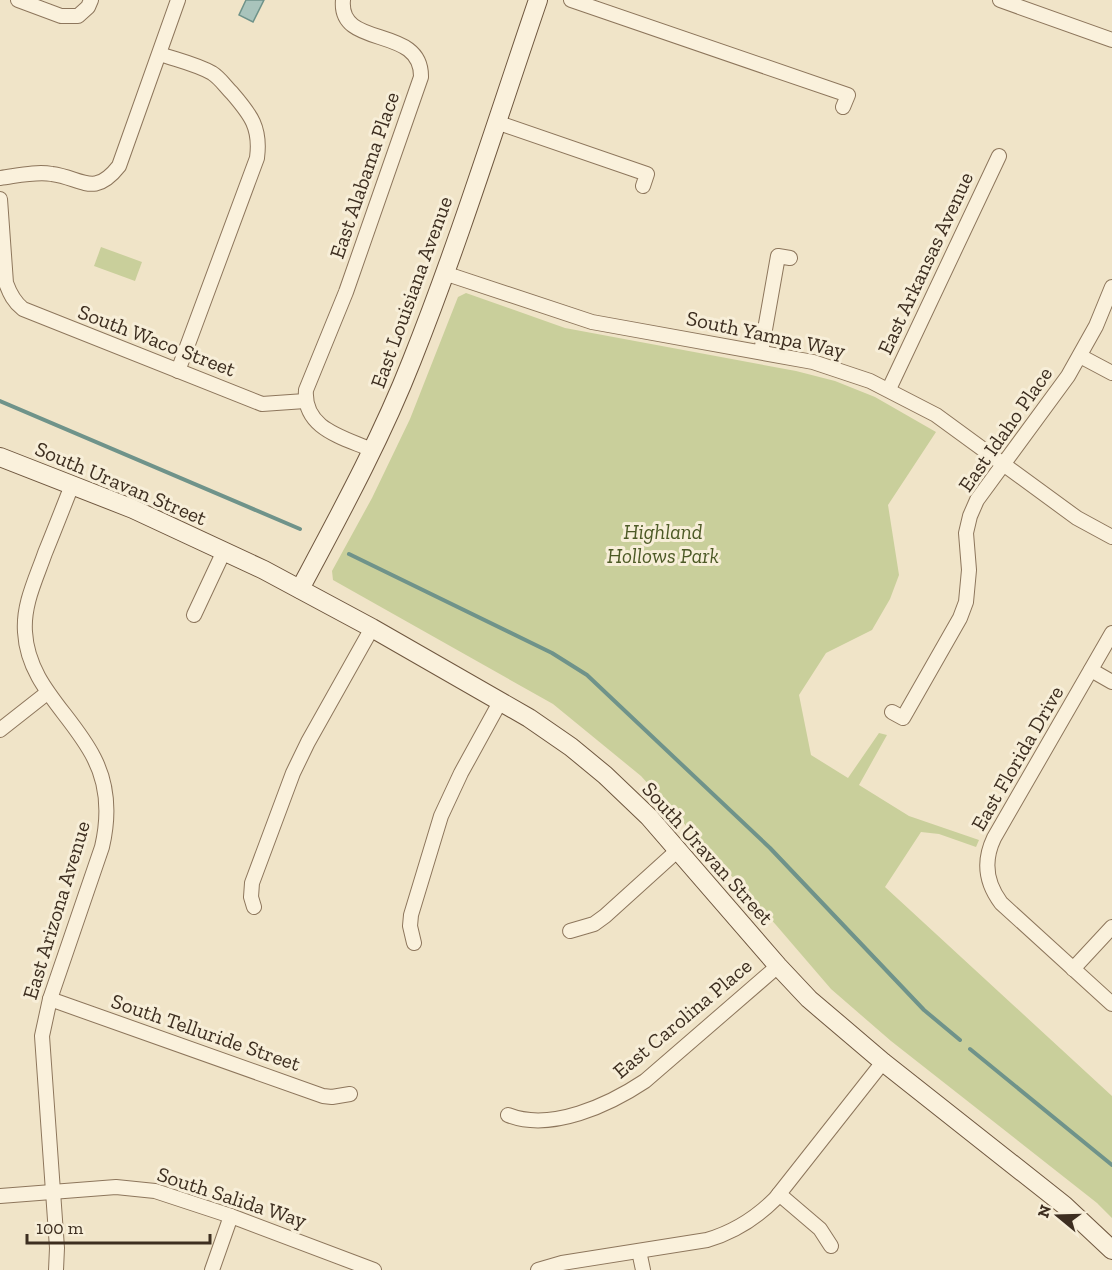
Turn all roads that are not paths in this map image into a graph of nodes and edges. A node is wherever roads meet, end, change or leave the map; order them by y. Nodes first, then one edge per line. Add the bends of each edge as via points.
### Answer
1 (18, 0) edge
2 (90, 0) edge
3 (178, 0) edge
4 (343, 0) edge
5 (538, 0) edge
6 (571, 0) edge
7 (1000, 0) edge
8 (1112, 40) edge
9 (160, 54) junction
10 (843, 107) dead end
11 (496, 122) junction
12 (999, 156) dead end
13 (0, 178) edge
14 (643, 186) dead end
15 (0, 199) edge
16 (790, 258) dead end
17 (444, 273) junction
18 (3, 284) edge
19 (1112, 287) edge
20 (761, 352) junction
21 (1080, 356) junction
22 (178, 371) junction
23 (1112, 373) edge
24 (889, 389) junction
25 (305, 401) junction
26 (372, 450) junction
27 (0, 457) edge
28 (1003, 465) junction
29 (72, 485) junction
30 (1112, 537) edge
31 (224, 551) junction
32 (300, 589) junction
33 (194, 615) dead end
34 (372, 628) junction
35 (1112, 633) edge
36 (1091, 670) junction
37 (1112, 682) edge
38 (47, 693) junction
39 (500, 702) junction
40 (892, 712) dead end
41 (0, 729) edge
42 (678, 850) junction
43 (254, 908) dead end
44 (1112, 927) edge
45 (570, 931) dead end
46 (414, 943) dead end
47 (778, 966) junction
48 (1074, 969) junction
49 (50, 999) junction
50 (1112, 1004) edge
51 (883, 1062) junction
52 (350, 1094) dead end
53 (508, 1115) dead end
54 (53, 1192) junction
55 (779, 1194) junction
56 (0, 1196) edge
57 (231, 1216) junction
58 (831, 1246) dead end
59 (1112, 1250) edge
60 (639, 1251) junction
61 (56, 1270) edge
62 (212, 1270) edge
63 (374, 1270) edge
64 (538, 1270) edge
65 (643, 1270) edge

1 - 2 street via 61,16 78,16
3 - 9 street
4 - 25 street, East Alabama Place via 350,23 405,46 421,67 346,292 309,380
5 - 11 street, East Louisiana Avenue
6 - 10 street via 848,95
7 - 8 street
9 - 13 street via 119,166 112,175 104,181 84,184 50,173
9 - 22 street via 219,78 254,121 259,146
11 - 14 street via 647,174
11 - 17 street, East Louisiana Avenue
12 - 24 street, East Arkansas Avenue
15 - 18 street, South Waco Street
16 - 20 street via 778,256
17 - 20 street, South Yampa Way via 592,322
17 - 26 street, East Louisiana Avenue via 412,360
18 - 22 street, South Waco Street via 15,303 30,314
19 - 21 street, East Idaho Place
20 - 24 street, South Yampa Way via 833,367
21 - 23 street
21 - 28 street, East Idaho Place
22 - 25 street, South Waco Street via 262,404
24 - 28 street, South Yampa Way via 936,415
25 - 26 street via 322,427
26 - 32 street, East Louisiana Avenue
27 - 29 street, South Uravan Street
28 - 30 street, South Yampa Way via 1077,519
28 - 40 street, East Idaho Place via 970,516 966,540 969,586 960,618 903,718
29 - 31 street, South Uravan Street
29 - 38 street, East Arizona Avenue via 25,614 26,647
31 - 32 street, South Uravan Street
31 - 33 street, South Uravan Street
32 - 34 street, South Uravan Street
34 - 39 street, South Uravan Street
34 - 43 street via 293,773 252,883 250,897
35 - 36 street, East Florida Drive
36 - 37 street
36 - 48 street, East Florida Drive via 994,838 987,869 1001,903
38 - 41 street
38 - 49 street, East Arizona Avenue via 95,759 107,809 102,847
39 - 42 street, South Uravan Street via 585,758 627,795
39 - 46 street via 441,816 411,915
42 - 45 street via 605,916 594,924
42 - 47 street, South Uravan Street
44 - 48 street
47 - 51 street, South Uravan Street via 809,999
47 - 53 street, East Carolina Place via 645,1081 621,1096 549,1119 532,1121
48 - 50 street, East Florida Drive
49 - 52 street, South Telluride Street via 323,1096
49 - 54 street, East Arizona Avenue via 42,1051
51 - 55 street
51 - 59 street, South Uravan Street via 1064,1205
54 - 56 street, South Salida Way
54 - 57 street, South Salida Way via 132,1187
54 - 61 street, East Arizona Avenue
55 - 58 street via 820,1229
55 - 60 street via 761,1214 726,1234
57 - 62 street
57 - 63 street, South Salida Way
60 - 64 street
60 - 65 street

